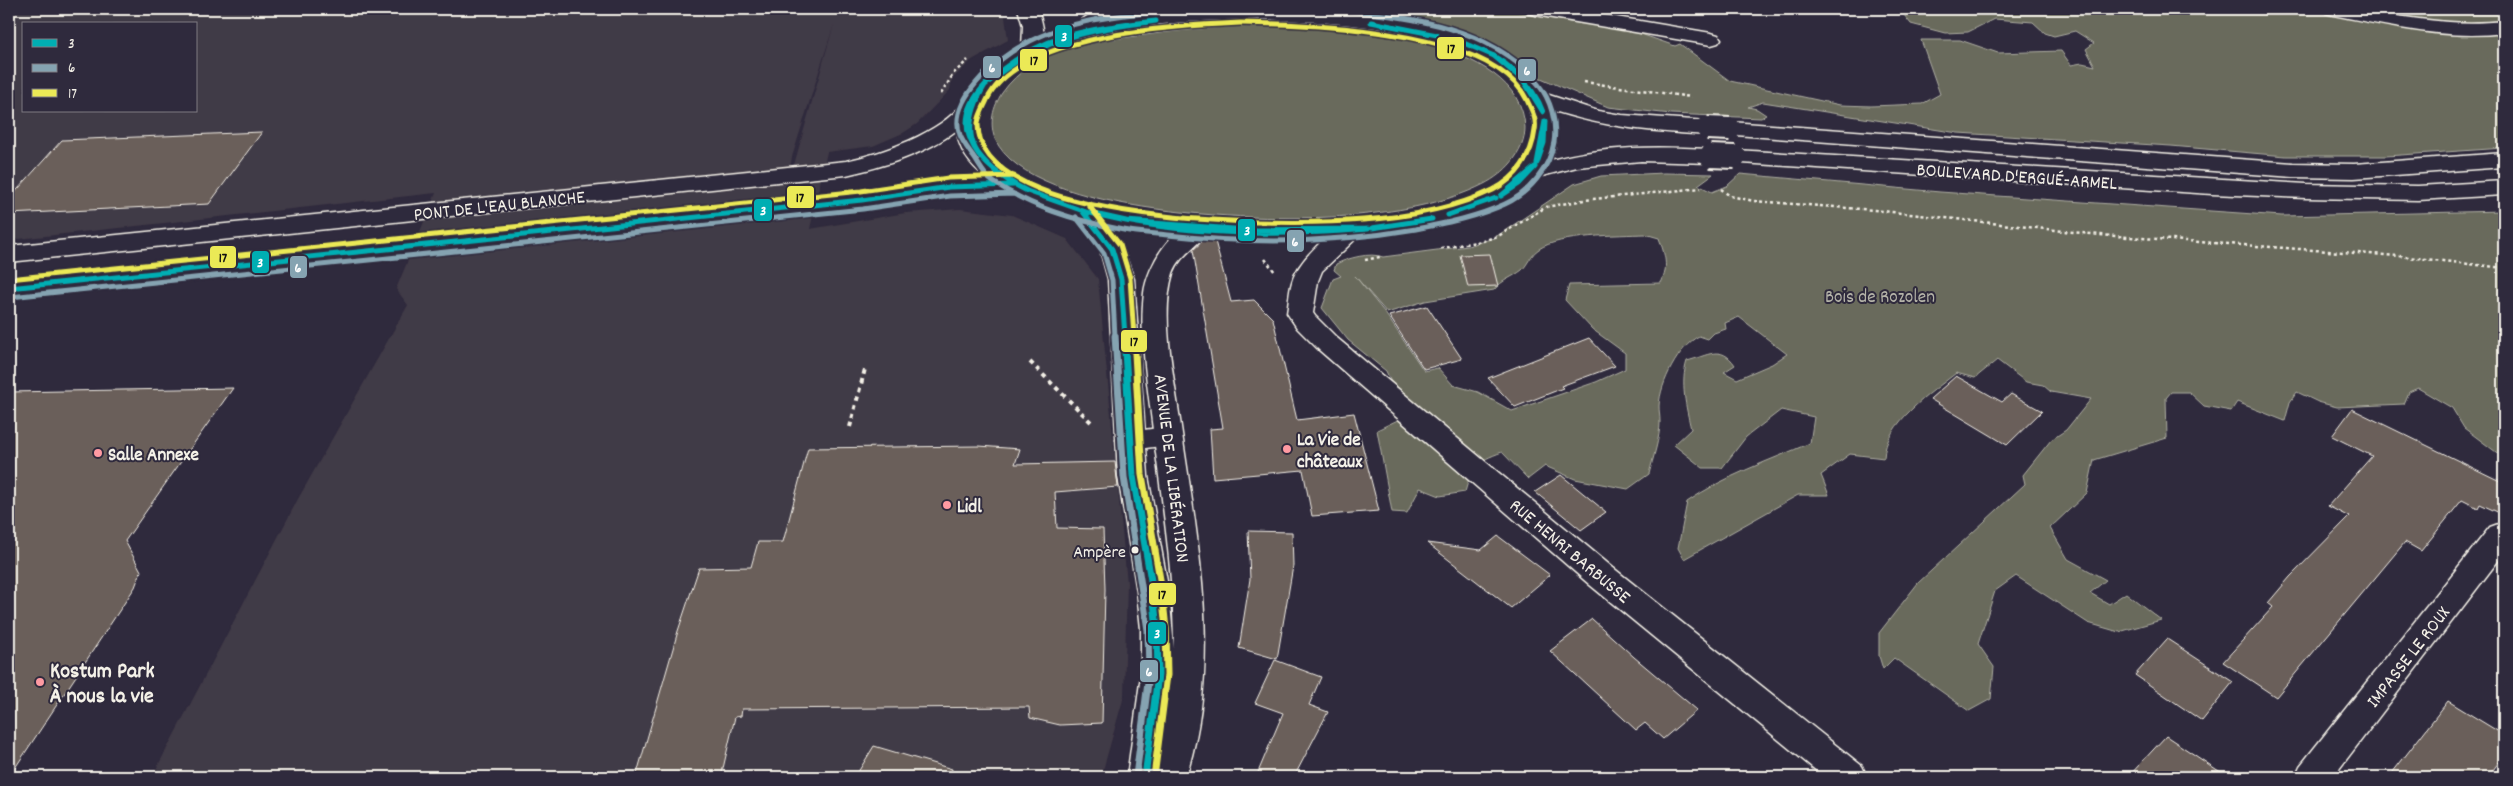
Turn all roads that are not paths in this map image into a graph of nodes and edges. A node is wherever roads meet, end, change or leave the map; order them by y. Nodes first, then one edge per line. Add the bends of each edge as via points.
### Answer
1 (1028, 9) edge
2 (1535, 9) edge
3 (2334, 9) edge
4 (1217, 11) edge
5 (1119, 14) edge
6 (2504, 27) edge
7 (1711, 39) dead end
8 (1032, 48) junction
9 (1539, 99) junction
10 (972, 106) junction
11 (2504, 160) edge
12 (1532, 172) junction
13 (1014, 185) junction
14 (2504, 188) edge
15 (1083, 212) junction
16 (1197, 230) junction
17 (1353, 230) junction
18 (9, 254) edge
19 (9, 288) edge
20 (1167, 437) junction
21 (1130, 440) junction
22 (2501, 535) dead end
23 (1145, 777) edge
24 (1169, 777) edge
25 (1850, 777) edge
26 (2312, 777) edge

1 - 8 main road via 1033,26
2 - 7 main road
3 - 6 main road via 2446,28
4 - 5 main road
4 - 9 main road via 1340,17 1440,36 1476,46 1508,64
5 - 8 main road
8 - 10 main road via 992,77
9 - 11 main road, BOULEVARD D'ERGUÉ-ARMEL, bridge via 1594,117 1622,122 2293,170 2354,171
9 - 12 main road via 1547,130 1543,150
10 - 13 main road via 968,132 971,146 992,172
10 - 18 main road, PONT DE L'EAU BLANCHE via 945,130 908,151 862,165
12 - 14 main road, BOULEVARD D'ERGUÉ-ARMEL, bridge via 1563,162 1644,152 2231,188 2418,193
12 - 17 main road via 1503,195 1480,206 1422,221
13 - 15 main road
13 - 19 main road, PONT DE L'EAU BLANCHE via 922,190 862,200
15 - 16 main road
15 - 21 main road, AVENUE DE LA LIBÉRATION via 1112,249 1118,263
16 - 17 main road
16 - 20 main road, AVENUE DE LA LIBÉRATION via 1175,250 1163,267 1157,292
17 - 25 main road, RUE HENRI BARBUSSE via 1311,268 1305,281 1300,313 1306,322 1601,576
20 - 21 main road
20 - 24 main road, AVENUE DE LA LIBÉRATION via 1190,598 1192,652 1187,699
21 - 23 main road, AVENUE DE LA LIBÉRATION via 1157,629 1158,675
22 - 26 main road, IMPASSE LE ROUX

